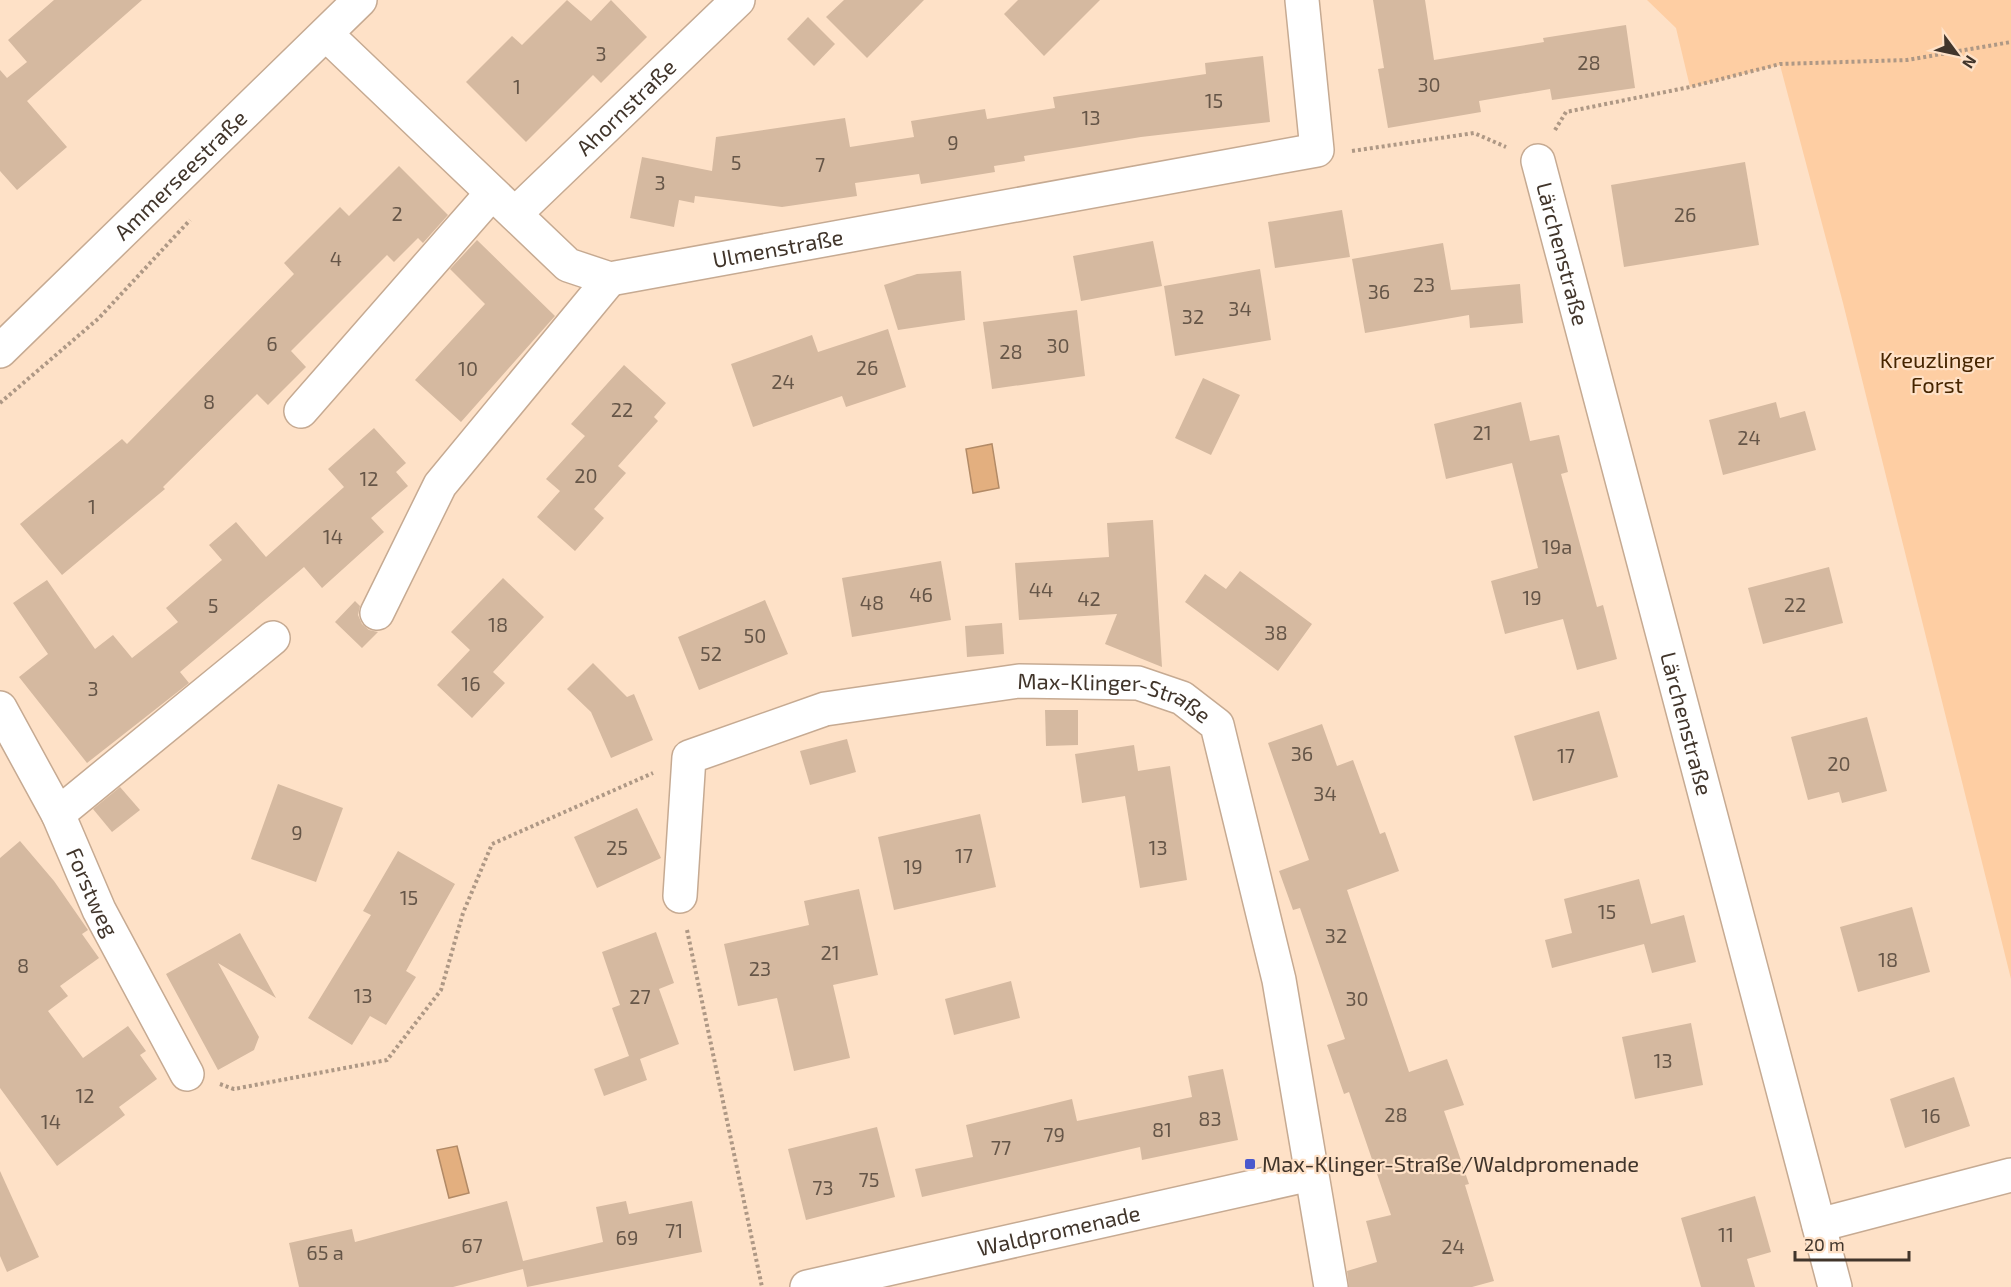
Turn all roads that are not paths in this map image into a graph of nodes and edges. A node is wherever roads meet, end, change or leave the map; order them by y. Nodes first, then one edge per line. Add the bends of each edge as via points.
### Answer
1 (360, 0) edge
2 (738, 0) edge
3 (1302, 0) edge
4 (327, 35) junction
5 (1538, 161) road end
6 (504, 204) junction
7 (610, 279) junction
8 (0, 351) edge
9 (301, 411) dead end
10 (377, 613) dead end
11 (273, 638) dead end
12 (0, 708) edge
13 (58, 814) junction
14 (680, 896) road end
15 (187, 1074) road end
16 (1311, 1174) junction
17 (2011, 1175) edge
18 (1819, 1225) junction
19 (807, 1287) edge
20 (1331, 1287) edge
21 (1835, 1287) edge

1 - 4 street, Ammerseestraße
2 - 6 street, Ahornstraße
3 - 7 street, Ulmenstraße via 1317,150
4 - 6 street, Ulmenstraße
4 - 8 street, Ammerseestraße
5 - 18 street, Lärchenstraße
6 - 7 street, Ulmenstraße via 567,265
6 - 9 street, Ahornstraße
7 - 10 street via 440,485
11 - 13 street
12 - 13 street, Forstweg
13 - 15 street, Forstweg via 99,910
14 - 16 street, Max-Klinger-Straße via 689,757 825,709 1019,681 1138,684 1182,698 1217,725 1279,980
16 - 19 street, Waldpromenade
16 - 20 street, Max-Klinger-Straße
17 - 18 street
18 - 21 street, Lärchenstraße

